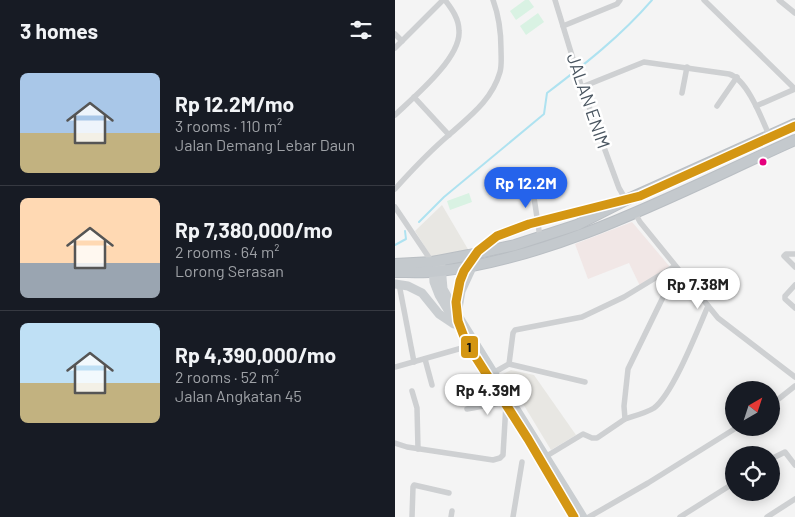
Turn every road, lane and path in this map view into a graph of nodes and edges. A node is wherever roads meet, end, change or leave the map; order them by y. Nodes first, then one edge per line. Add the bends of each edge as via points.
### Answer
1 (444, 0) edge
2 (493, 0) edge
3 (555, 0) edge
4 (620, 0) edge
5 (704, 0) edge
6 (779, 0) edge
7 (795, 13) edge
8 (563, 26) junction
9 (395, 34) edge
10 (402, 40) junction
11 (395, 48) edge
12 (687, 67) junction
13 (737, 77) junction
14 (582, 87) junction
15 (795, 89) edge
16 (683, 93) dead end
17 (414, 97) junction
18 (717, 106) dead end
19 (756, 106) junction
20 (395, 115) edge
21 (792, 126) edge
22 (449, 135) junction
23 (769, 135) junction
24 (794, 140) edge
25 (531, 178) dead end
26 (395, 189) edge
27 (626, 200) junction
28 (395, 207) edge
29 (635, 212) junction
30 (540, 237) junction
31 (795, 254) edge
32 (395, 264) edge
33 (473, 265) junction
34 (437, 266) junction
35 (795, 267) edge
36 (677, 268) junction
37 (395, 272) edge
38 (397, 284) edge
39 (795, 285) edge
40 (708, 306) junction
41 (795, 308) edge
42 (457, 314) junction
43 (457, 325) junction
44 (469, 346) junction
45 (425, 358) junction
46 (414, 362) junction
47 (509, 364) junction
48 (395, 367) edge
49 (493, 373) junction
50 (795, 377) edge
51 (585, 382) dead end
52 (432, 385) dead end
53 (795, 386) edge
54 (412, 391) dead end
55 (780, 398) edge
56 (505, 403) junction
57 (467, 409) dead end
58 (625, 419) junction
59 (725, 435) edge
60 (395, 443) edge
61 (418, 449) junction
62 (780, 454) edge
63 (545, 457) junction
64 (522, 462) dead end
65 (795, 465) edge
66 (725, 489) edge
67 (449, 493) dead end
68 (795, 499) edge
69 (412, 517) edge
70 (513, 517) edge
71 (575, 517) edge
72 (583, 517) edge
73 (589, 517) edge
74 (680, 517) edge
75 (767, 517) edge

1 - 10 street
1 - 17 street via 455,13 458,45 441,69
2 - 22 street via 501,38 501,71 488,97
3 - 8 street, JALAN ENIM
4 - 8 street
5 - 15 street
6 - 7 street
8 - 14 street, JALAN ENIM
9 - 10 street
10 - 11 street
12 - 13 street
12 - 14 street via 644,62
12 - 16 street
13 - 18 street
13 - 19 street
14 - 27 street, JALAN ENIM
15 - 19 street
17 - 20 street
17 - 22 street
19 - 23 street
21 - 23 highway
21 - 24 highway
22 - 26 street
23 - 27 highway
24 - 29 highway
25 - 30 street
27 - 30 highway via 577,225
28 - 34 street
29 - 33 highway via 523,254
29 - 36 street
30 - 34 highway
31 - 35 street via 785,256
32 - 34 highway
33 - 34 highway
33 - 42 main road via 461,291
34 - 37 highway
34 - 42 main road via 443,288
34 - 43 main road via 434,282
36 - 40 street
36 - 47 street via 581,317 514,330
36 - 58 street via 628,369
38 - 43 main road via 422,293 439,314
38 - 46 street
39 - 41 street via 785,296
40 - 50 street via 718,318
40 - 58 street via 661,401 653,408
42 - 49 main road
43 - 44 main road
44 - 45 street
44 - 56 main road
45 - 46 street
45 - 52 street
46 - 48 street
47 - 49 street
47 - 51 street
49 - 63 main road
53 - 55 street
54 - 61 street via 417,408
56 - 57 street
56 - 61 street via 503,455 500,458 493,460
56 - 71 main road
58 - 63 street via 597,438 583,434
59 - 73 street
60 - 61 street
62 - 65 street via 785,452
63 - 72 main road
64 - 70 street
66 - 74 street
67 - 69 street via 414,485
68 - 75 street

